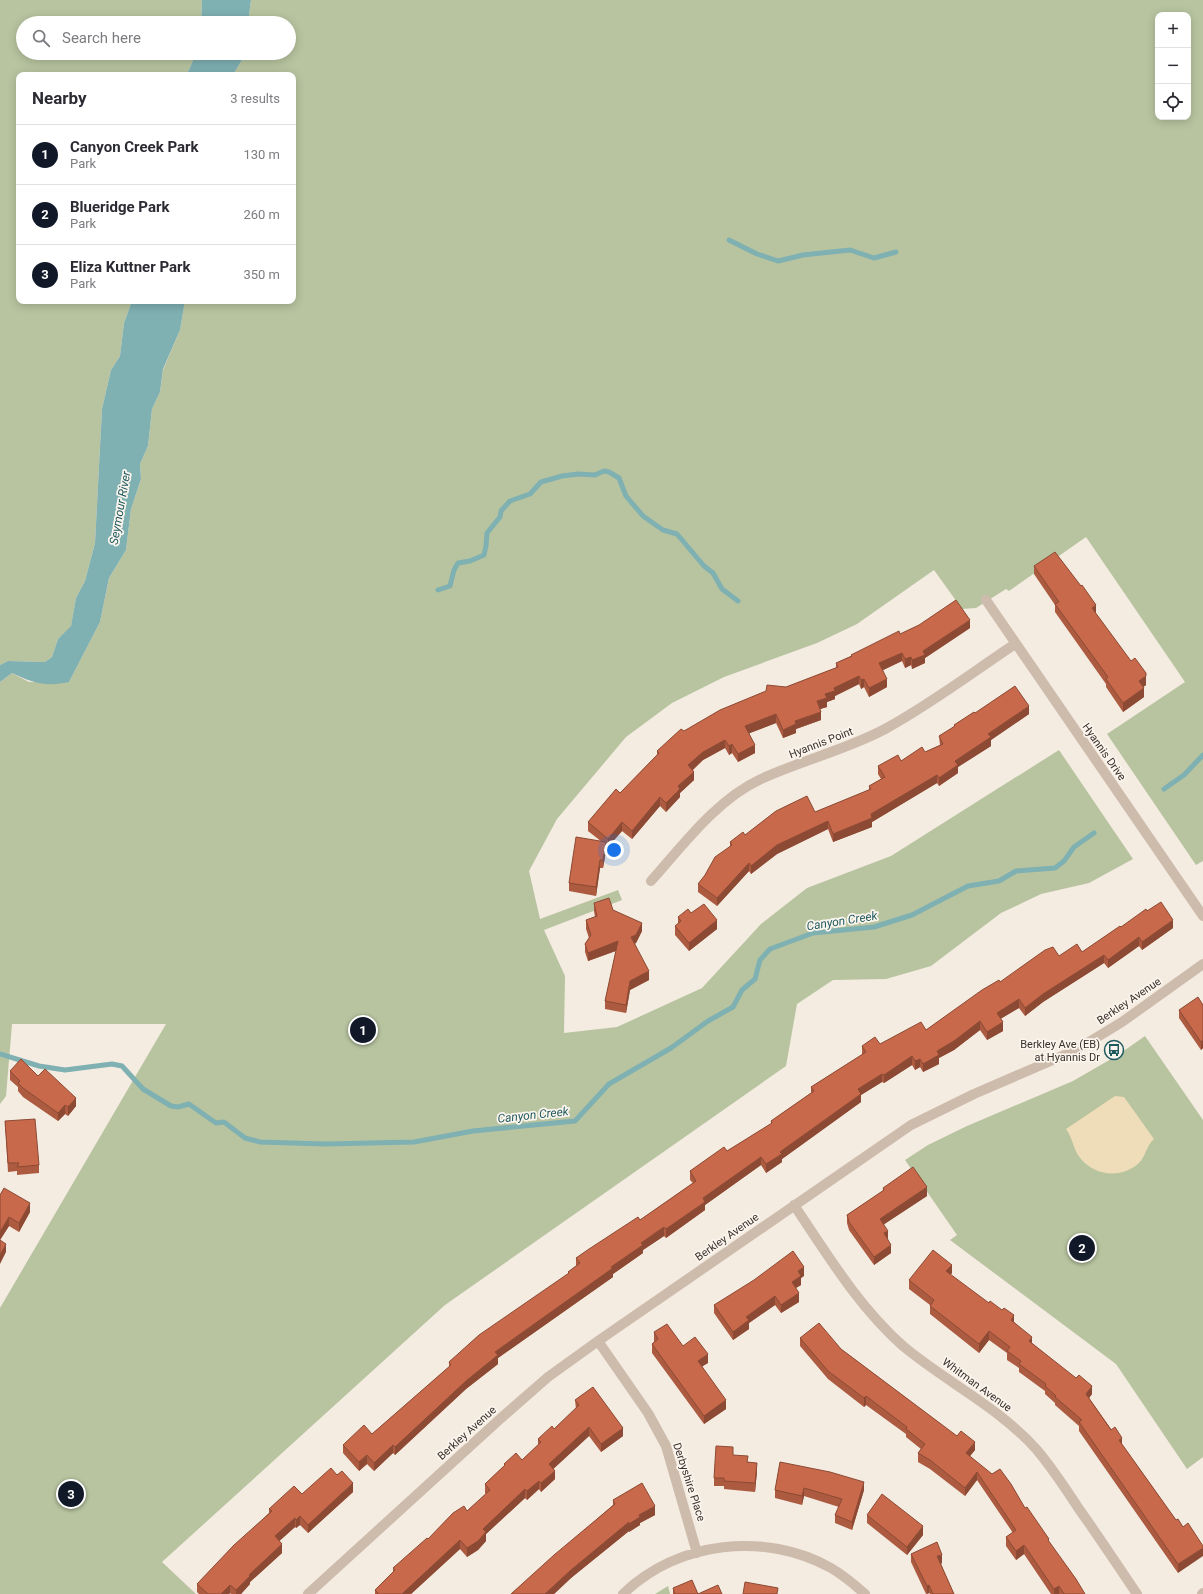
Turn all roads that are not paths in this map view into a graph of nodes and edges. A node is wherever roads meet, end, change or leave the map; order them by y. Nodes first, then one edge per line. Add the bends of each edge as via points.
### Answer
1 (986, 600) dead end
2 (1015, 644) junction
3 (651, 881) dead end
4 (1203, 916) edge
5 (1203, 964) edge
6 (794, 1205) junction
7 (598, 1341) junction
8 (697, 1553) junction
9 (308, 1594) edge
10 (623, 1594) edge
11 (865, 1594) edge
12 (1137, 1594) edge

1 - 2 street, Hyannis Drive
2 - 3 street, Hyannis Point via 886,728 854,744 761,779 735,795 710,815
2 - 4 street, Hyannis Drive
5 - 6 street, Berkley Avenue via 1122,1022 1076,1050 974,1094 911,1125
6 - 7 street, Berkley Avenue
6 - 12 street, Whitman Avenue via 864,1307 883,1327 904,1347 981,1401 1036,1450 1056,1475
7 - 8 street, Derbyshire Place via 648,1413 666,1446
7 - 9 street, Berkley Avenue via 548,1377 506,1413
8 - 10 street via 662,1566 638,1580
8 - 11 street via 747,1545 777,1548 806,1556 832,1568

